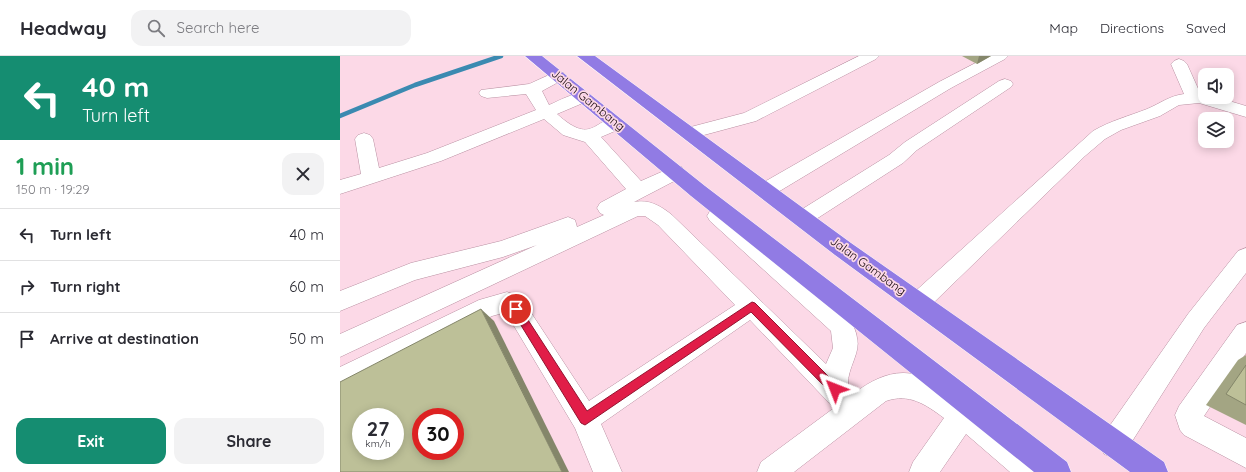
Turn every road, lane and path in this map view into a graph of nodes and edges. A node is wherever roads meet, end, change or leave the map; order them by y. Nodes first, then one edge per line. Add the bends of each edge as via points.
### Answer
1 (533, 56) edge
2 (585, 56) edge
3 (871, 56) edge
4 (1000, 56) edge
5 (1179, 64) dead end
6 (558, 76) junction
7 (1005, 84) dead end
8 (533, 89) junction
9 (487, 93) dead end
10 (584, 97) junction
11 (1194, 98) junction
12 (547, 112) junction
13 (1246, 112) edge
14 (616, 124) junction
15 (689, 133) junction
16 (589, 135) junction
17 (364, 139) dead end
18 (676, 172) junction
19 (371, 178) junction
20 (340, 187) edge
21 (766, 190) junction
22 (639, 191) junction
23 (698, 191) junction
24 (803, 218) junction
25 (1246, 257) edge
26 (340, 301) edge
27 (918, 303) junction
28 (752, 306) junction
29 (340, 346) edge
30 (1242, 346) edge
31 (340, 380) edge
32 (844, 399) junction
33 (962, 416) junction
34 (585, 419) junction
35 (1114, 444) junction
36 (1246, 454) edge
37 (608, 472) edge
38 (771, 472) edge
39 (923, 472) edge
40 (1034, 472) edge
41 (1057, 472) edge
42 (1154, 472) edge

1 - 6 highway, Jalan Gambang
2 - 15 highway, Jalan Gambang
3 - 15 street via 750,117
4 - 21 street via 945,85
5 - 11 street
6 - 8 street
6 - 10 highway, Jalan Gambang
7 - 24 street via 911,146 896,159
8 - 9 street
8 - 12 street via 536,100
10 - 12 street
10 - 14 highway, Jalan Gambang
11 - 13 street via 1212,100
11 - 27 street via 1175,100 1154,112 1099,134
12 - 16 street via 569,132 582,136
12 - 19 street via 434,157
14 - 16 street
14 - 18 highway, Jalan Gambang
15 - 21 highway, Jalan Gambang
16 - 22 street
17 - 19 street
18 - 22 street
18 - 23 highway, Jalan Gambang
19 - 20 street
21 - 24 highway, Jalan Gambang
22 - 26 street via 582,219 524,242 411,272
23 - 32 street via 711,209 840,324 846,336 846,348 835,372
23 - 41 highway, Jalan Gambang
24 - 27 highway, Jalan Gambang
25 - 35 street via 1196,320
27 - 35 highway, Jalan Gambang
28 - 29 street via 661,217 650,209 642,208 626,213
28 - 32 street
28 - 34 street
30 - 36 street via 1189,415 1194,425
31 - 34 street via 487,307 507,302 516,309
32 - 33 street via 892,386 906,385 920,388
32 - 38 street
33 - 39 street
33 - 40 street
34 - 37 street
35 - 42 highway, Jalan Gambang

